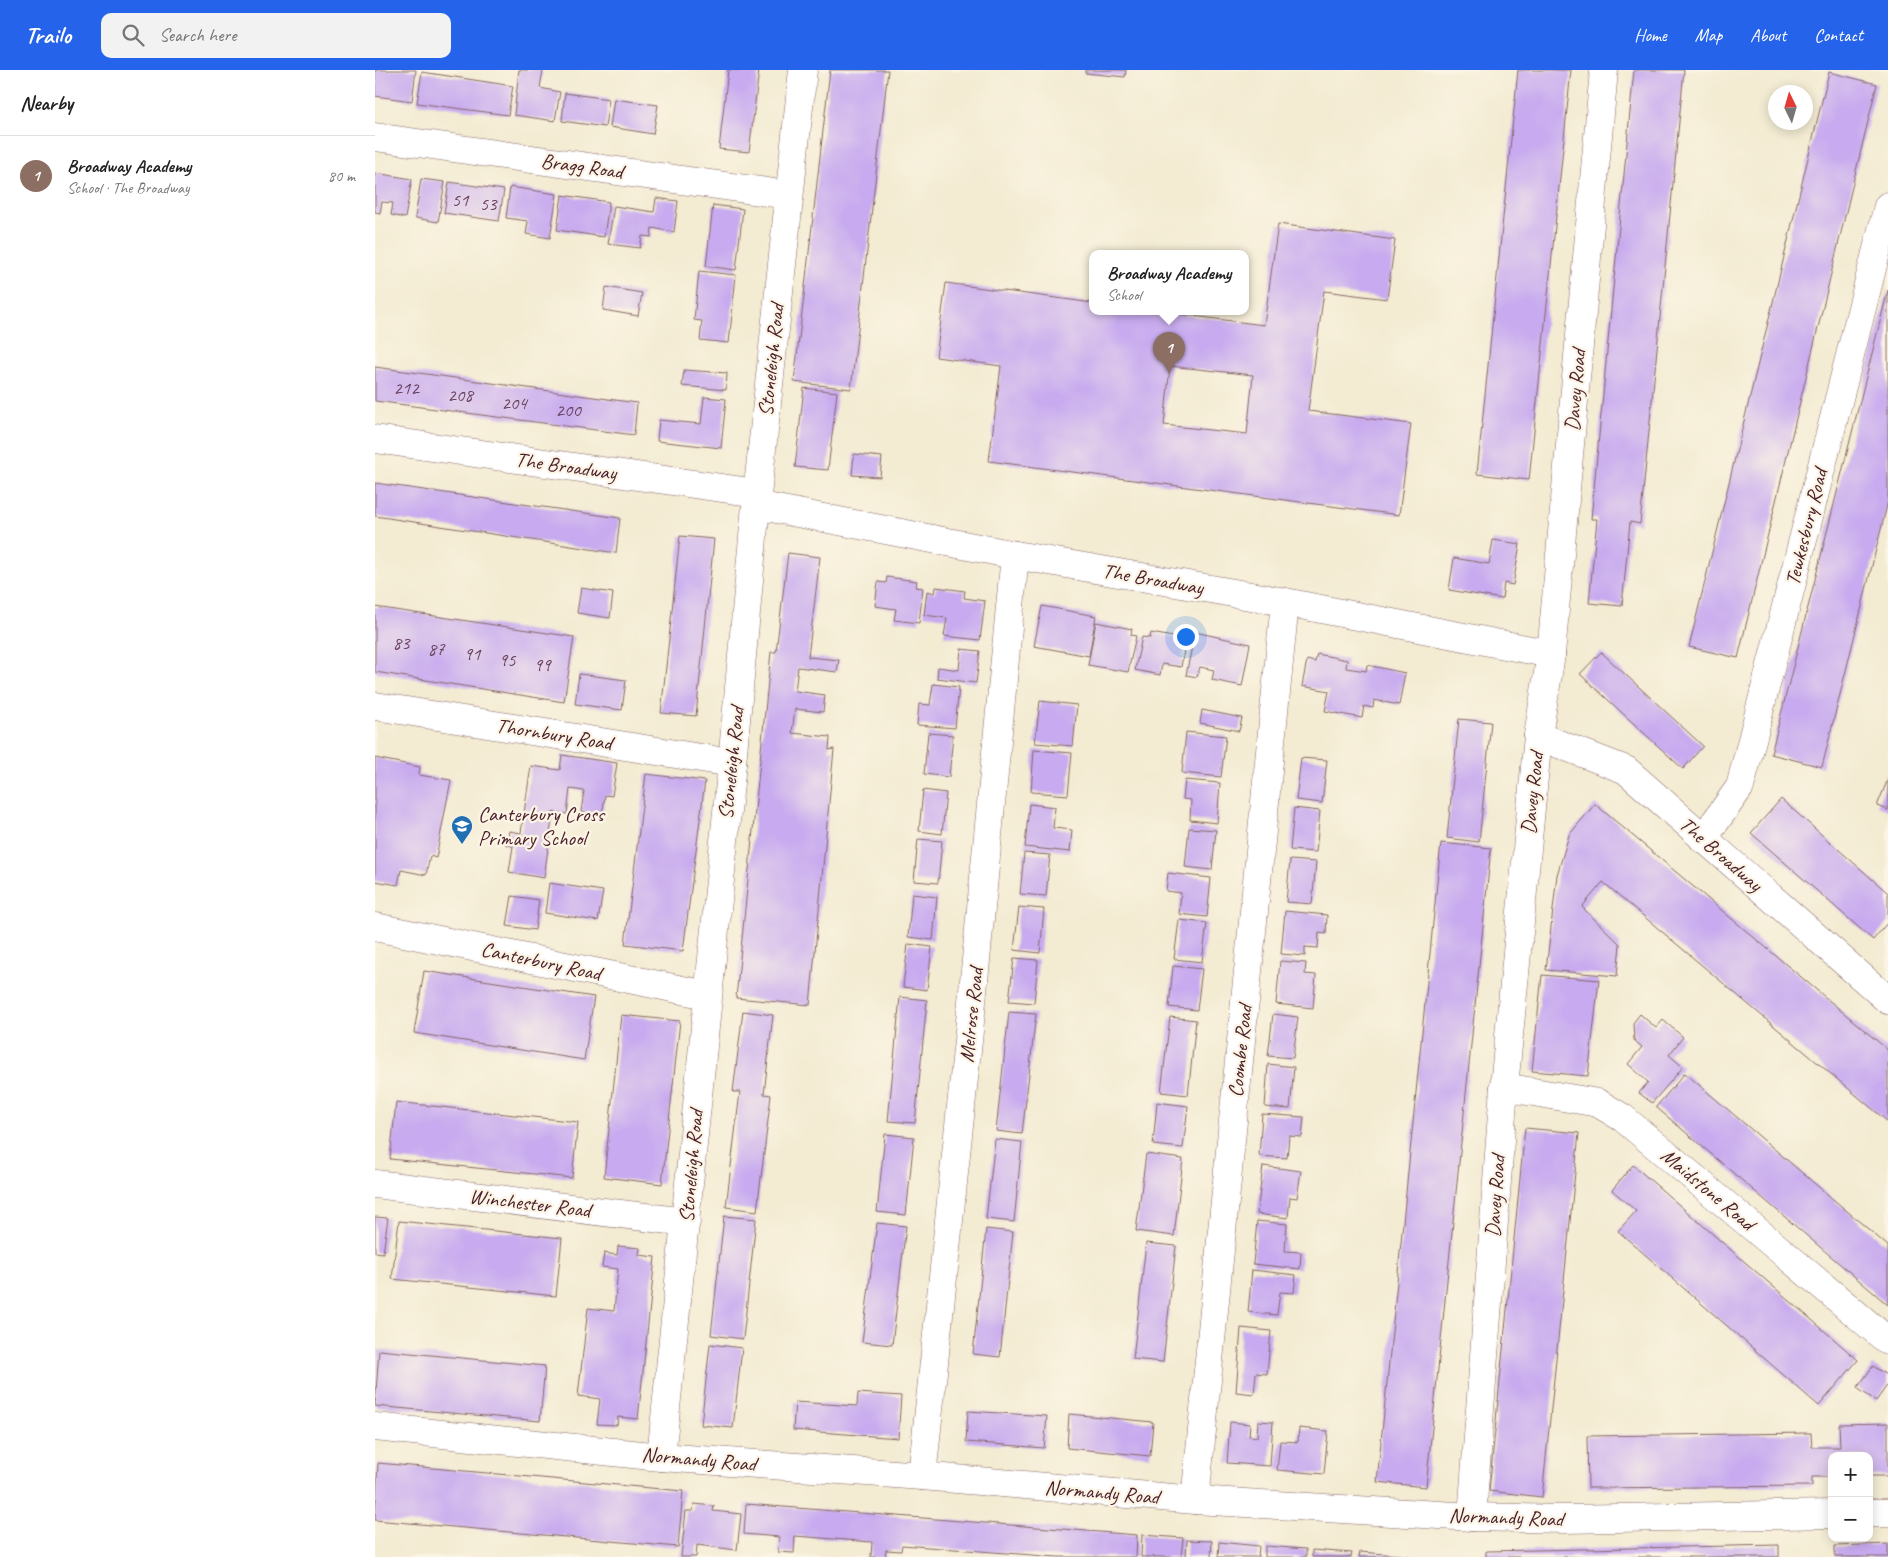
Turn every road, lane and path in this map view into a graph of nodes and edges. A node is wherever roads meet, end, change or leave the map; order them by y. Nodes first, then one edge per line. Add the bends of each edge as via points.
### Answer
1 (803, 70) edge
2 (1604, 70) edge
3 (375, 137) edge
4 (788, 195) junction
5 (1888, 206) edge
6 (375, 439) edge
7 (756, 499) junction
8 (1015, 555) junction
9 (1285, 602) junction
10 (1551, 654) junction
11 (375, 706) edge
12 (1538, 736) junction
13 (732, 763) junction
14 (1703, 839) junction
15 (375, 927) edge
16 (707, 995) junction
17 (1888, 1000) edge
18 (1503, 1087) junction
19 (375, 1184) edge
20 (686, 1222) junction
21 (1888, 1341) edge
22 (375, 1427) edge
23 (661, 1457) junction
24 (922, 1476) junction
25 (1195, 1500) junction
26 (1873, 1513) edge
27 (1888, 1513) edge
28 (1828, 1514) edge
29 (1472, 1517) junction

1 - 4 street, Stoneleigh Road
2 - 10 street, Davey Road
3 - 4 street, Bragg Road
4 - 7 street, Stoneleigh Road
5 - 14 street, Tewkesbury Road via 1740,787
6 - 7 street, The Broadway
7 - 8 street, The Broadway
7 - 13 street, Stoneleigh Road
8 - 9 street, The Broadway
8 - 24 street, Melrose Road
9 - 10 street, The Broadway
9 - 25 street, Coombe Road
10 - 12 street, Davey Road
11 - 13 street, Thornbury Road
12 - 14 street, The Broadway via 1626,770
12 - 18 street, Davey Road
13 - 16 street, Stoneleigh Road
14 - 17 street, The Broadway
15 - 16 street, Canterbury Road
16 - 20 street, Stoneleigh Road
18 - 21 street, Maidstone Road via 1598,1103 1623,1118
18 - 29 street, Davey Road
19 - 20 street, Winchester Road
20 - 23 street, Stoneleigh Road
22 - 23 street, Normandy Road
23 - 24 street, Normandy Road
24 - 25 street, Normandy Road
25 - 29 street, Normandy Road
26 - 27 street
28 - 29 street, Normandy Road via 1565,1519

